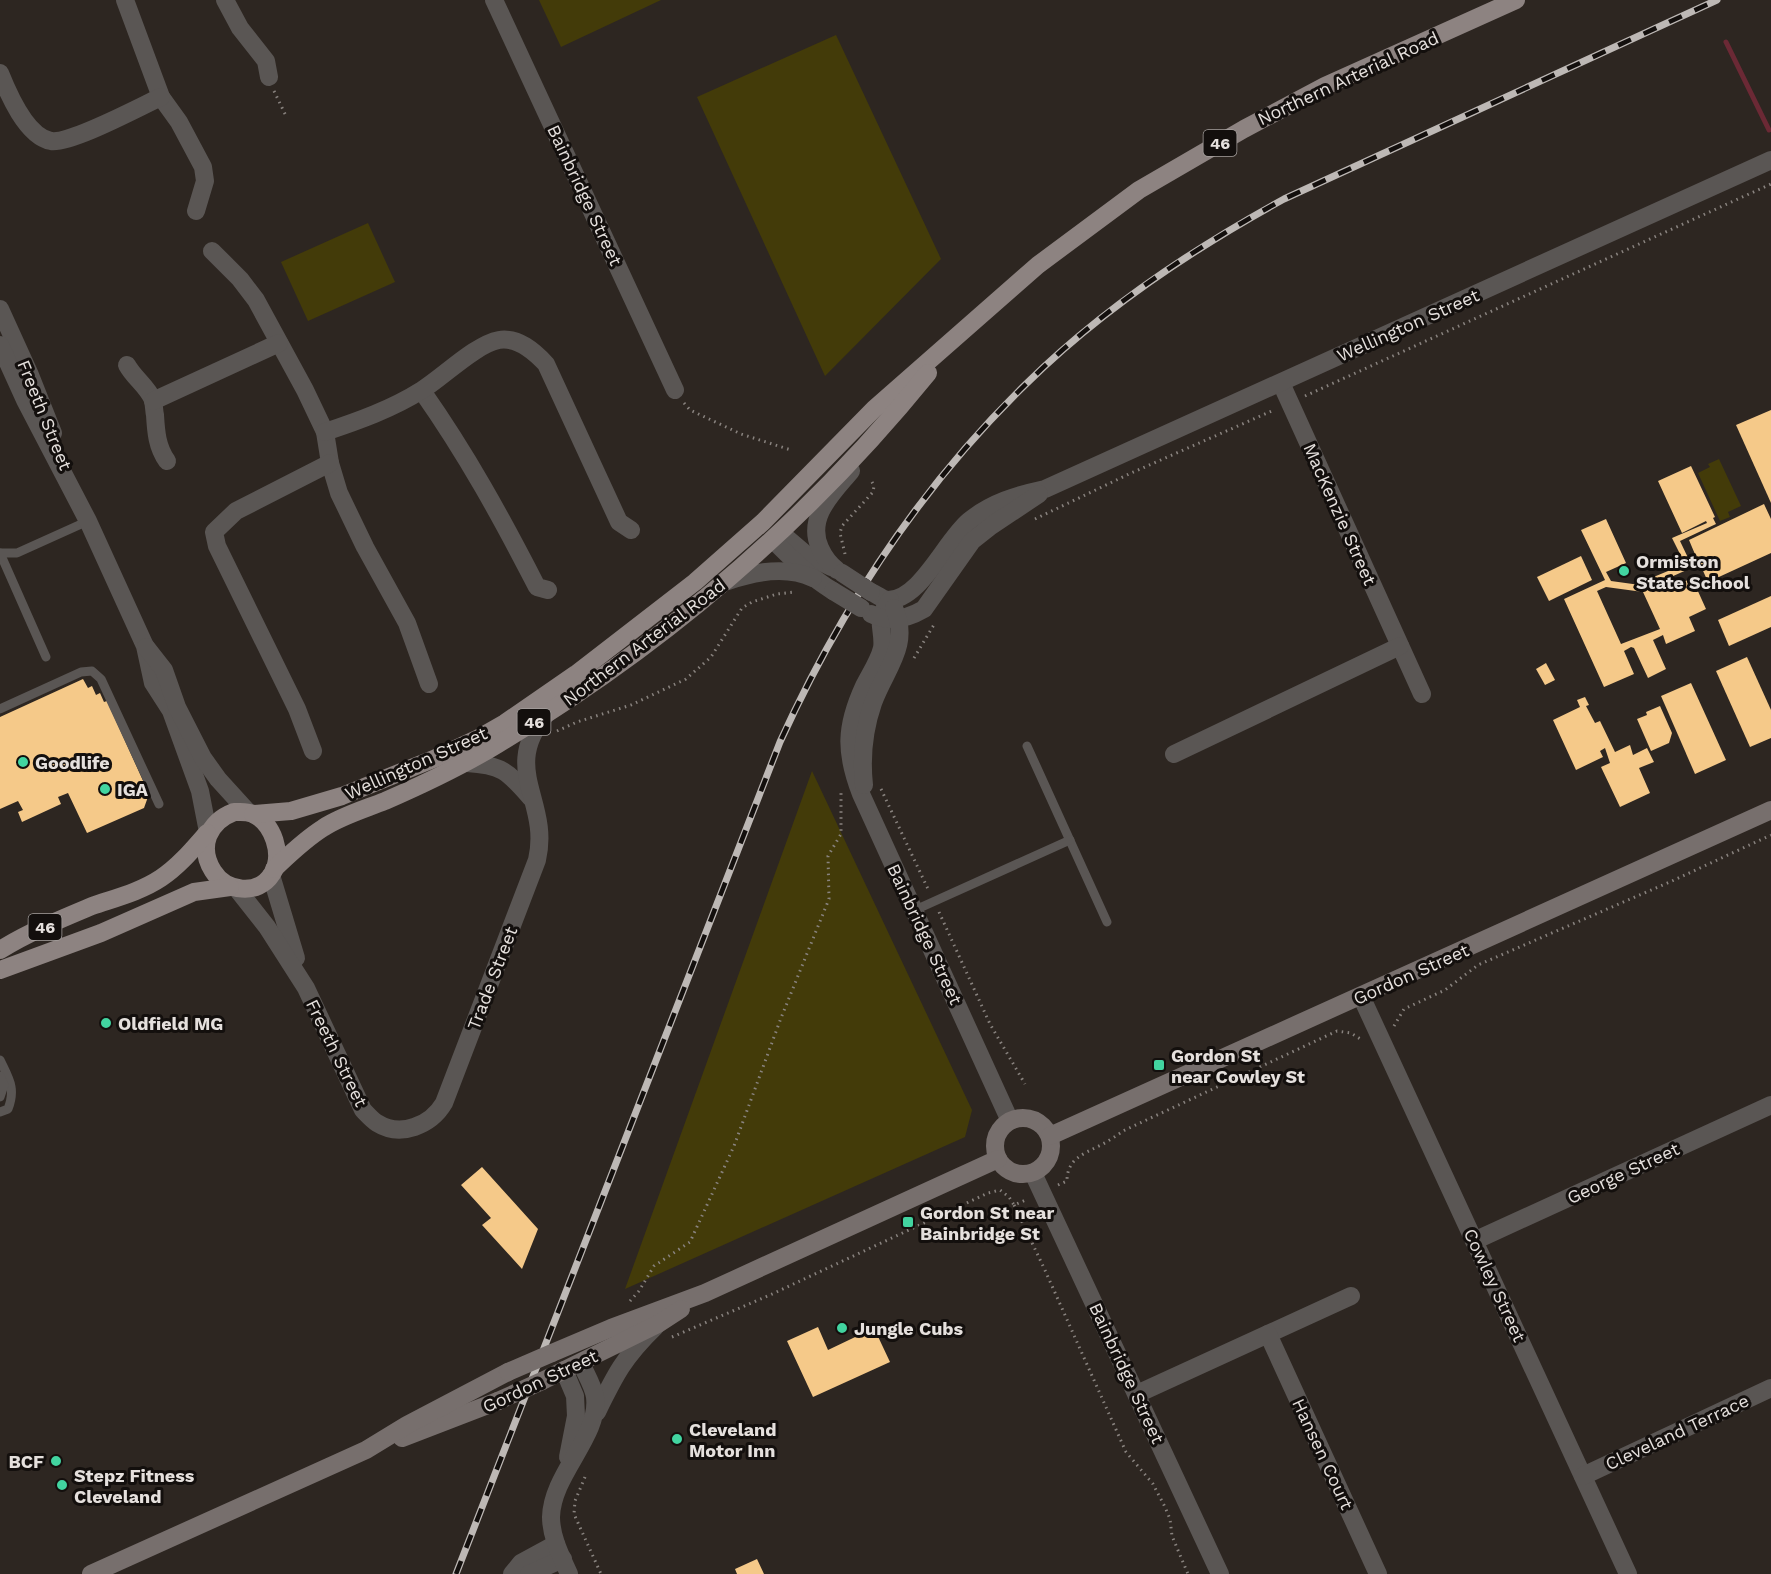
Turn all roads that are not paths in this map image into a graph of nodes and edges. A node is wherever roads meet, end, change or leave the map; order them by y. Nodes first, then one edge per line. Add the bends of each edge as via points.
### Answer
1 (125, 0) edge
2 (225, 0) edge
3 (495, 0) edge
4 (1516, 0) edge
5 (0, 73) edge
6 (268, 77) road end
7 (161, 98) junction
8 (1771, 160) edge
9 (196, 211) dead end
10 (212, 251) dead end
11 (2, 318) edge
12 (956, 339) junction
13 (279, 344) junction
14 (0, 345) edge
15 (127, 365) dead end
16 (1281, 383) junction
17 (675, 390) road end
18 (422, 391) junction
19 (913, 392) junction
20 (153, 401) junction
21 (325, 432) junction
22 (166, 461) dead end
23 (330, 463) junction
24 (1045, 489) junction
25 (88, 521) junction
26 (763, 522) junction
27 (631, 530) dead end
28 (777, 537) junction
29 (0, 553) edge
30 (843, 569) junction
31 (813, 578) junction
32 (728, 581) junction
33 (548, 590) dead end
34 (890, 600) junction
35 (880, 618) junction
36 (899, 619) junction
37 (145, 646) junction
38 (1400, 646) junction
39 (46, 657) dead end
40 (429, 684) dead end
41 (1422, 694) dead end
42 (0, 709) edge
43 (547, 713) junction
44 (1027, 746) dead end
45 (313, 751) dead end
46 (1174, 754) dead end
47 (467, 763) junction
48 (534, 802) junction
49 (159, 804) dead end
50 (1771, 810) edge
51 (250, 813) junction
52 (869, 813) junction
53 (208, 833) junction
54 (1070, 840) junction
55 (273, 872) junction
56 (234, 888) junction
57 (915, 910) junction
58 (1107, 922) dead end
59 (0, 950) edge
60 (0, 970) edge
61 (306, 988) junction
62 (1361, 996) junction
63 (0, 1060) edge
64 (0, 1076) edge
65 (0, 1098) edge
66 (1771, 1105) edge
67 (0, 1112) edge
68 (1010, 1121) junction
69 (403, 1130) joint
70 (1050, 1136) junction
71 (998, 1159) junction
72 (1033, 1173) junction
73 (1474, 1241) junction
74 (705, 1293) junction
75 (1351, 1296) dead end
76 (658, 1324) junction
77 (1269, 1334) junction
78 (559, 1350) junction
79 (572, 1366) junction
80 (1771, 1388) edge
81 (1137, 1394) junction
82 (593, 1420) junction
83 (366, 1449) junction
84 (567, 1468) junction
85 (1583, 1476) junction
86 (563, 1559) edge
87 (91, 1574) edge
88 (512, 1574) edge
89 (529, 1574) edge
90 (1220, 1574) edge
91 (1378, 1574) edge
92 (1628, 1574) edge

1 - 7 street
2 - 6 street via 240,28 266,61
3 - 17 street, Bainbridge Street
4 - 12 main road, Northern Arterial Road / 46 via 1325,86 1139,190 1038,265
5 - 7 street via 27,125 51,141 68,139
7 - 9 street via 203,166 205,181
8 - 16 street, Wellington Street
10 - 13 street via 256,300
11 - 25 street, Freeth Street via 37,392
12 - 19 main road, Northern Arterial Road / 46
12 - 26 main road, Northern Arterial Road / 46 via 874,409
13 - 20 street
13 - 21 street
14 - 25 street, Freeth Street
15 - 20 street
16 - 24 street, Wellington Street
16 - 38 street, MacKenzie Street
18 - 21 street
18 - 27 street via 486,345 514,341 532,350 546,364 619,522
18 - 33 street via 496,506 537,587
19 - 28 main road, Northern Arterial Road / 46
19 - 30 street via 821,510 816,525 819,546 825,559
20 - 22 street via 160,453
21 - 23 street
23 - 40 street via 339,494 407,623
23 - 45 street via 236,511 214,532 217,546 297,709
24 - 34 street, Wellington Street via 1007,499 977,516 952,539 922,582
24 - 36 street, Wellington Street via 972,541 924,609
25 - 29 lane via 17,553
25 - 37 street, Freeth Street
26 - 28 main road
26 - 51 main road, Wellington Street / 46 via 636,628 567,681 494,729 436,758 342,796 291,811
28 - 30 street via 808,556
28 - 31 street, Wellington Street via 793,561
28 - 32 main road, Northern Arterial Road / 46
29 - 39 lane
30 - 34 street, bridge via 871,592
31 - 32 street via 777,571
31 - 35 street, Wellington Street, bridge
32 - 43 main road, Northern Arterial Road / 46 via 653,641
34 - 35 street
34 - 36 street
35 - 36 street, Wellington Street
35 - 52 street, Bainbridge Street via 881,651 860,696 848,743 852,772
36 - 52 street, Bainbridge Street via 896,655 873,702 864,740 862,770
37 - 51 street, Freeth Street via 164,670 177,707 203,758
37 - 53 street, Freeth Street via 153,683 171,711 200,790
38 - 41 street, MacKenzie Street
38 - 46 street
42 - 49 lane via 81,672 92,671 101,679
43 - 47 main road, Northern Arterial Road / 46
43 - 48 street, Trade Street via 526,751 526,773
44 - 54 lane
47 - 48 street via 503,770
47 - 55 main road, Northern Arterial Road / 46 via 325,826 301,843
48 - 69 street, Trade Street via 540,831 537,860 444,1103 431,1119
50 - 62 street, Gordon Street
51 - 53 main road, 46 via 225,816
51 - 55 main road via 265,824 274,839 277,856
52 - 57 street, Bainbridge Street
53 - 56 main road via 206,850 212,869
53 - 59 main road, 46 via 160,878
54 - 57 lane
54 - 58 lane
55 - 56 main road, 46 via 255,887
55 - 61 street, Freeth Street
56 - 60 main road, 46 via 194,892 101,933
56 - 61 street, Freeth Street via 267,927
57 - 68 street, Bainbridge Street
61 - 69 street, Freeth Street via 363,1110 377,1123
62 - 70 street, Gordon Street
62 - 73 street, Cowley Street
63 - 67 lane via 11,1084 12,1097 8,1109
64 - 65 lane via 4,1085
66 - 73 street, George Street
68 - 70 street via 1030,1118
68 - 71 street via 996,1138
70 - 72 street via 1051,1154
71 - 72 street via 1010,1171
71 - 74 street, Gordon Street
72 - 81 street, Bainbridge Street
73 - 85 street, Cowley Street
74 - 76 street, Gordon Street
74 - 78 street, Gordon Street
75 - 77 street
76 - 79 street, Gordon Street
76 - 82 street via 625,1358
77 - 81 street
77 - 91 street, Hansen Court
78 - 79 street
78 - 83 street, Gordon Street, bridge via 508,1372
79 - 82 street via 595,1394
79 - 83 street, Gordon Street, bridge via 498,1401
79 - 84 street via 576,1416
80 - 85 street, Cleveland Terrace
81 - 90 street, Bainbridge Street
82 - 84 street
83 - 87 street, Gordon Street
84 - 86 street via 551,1514 552,1530
85 - 92 street, Cowley Street
86 - 88 street via 521,1563
86 - 89 street

